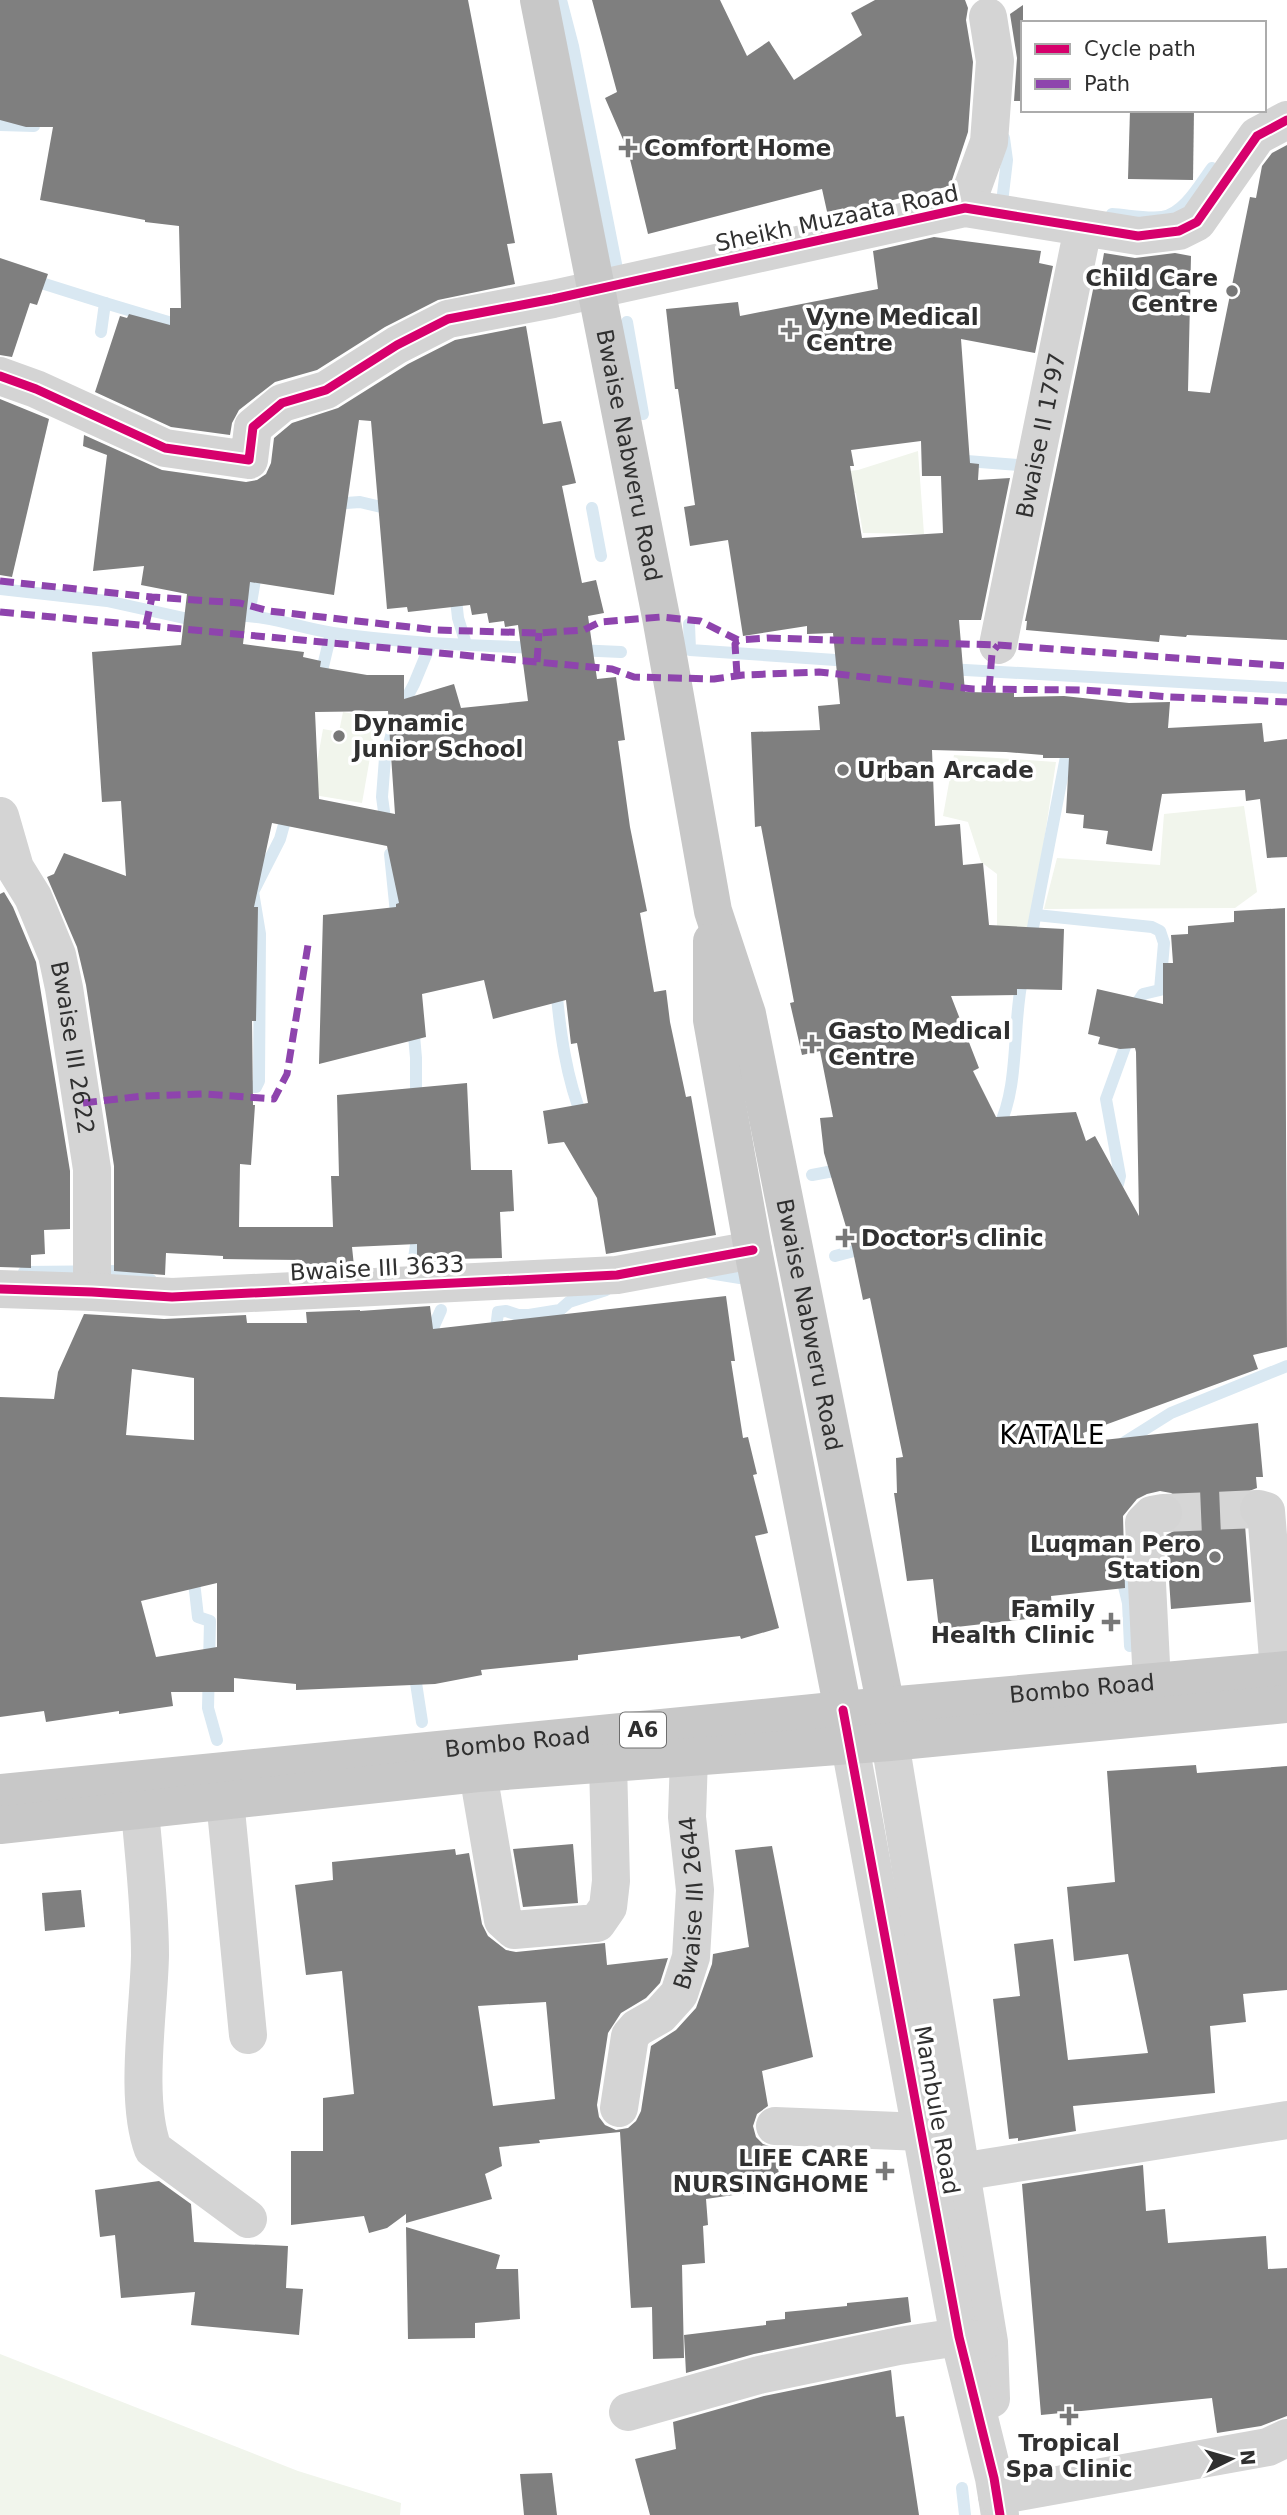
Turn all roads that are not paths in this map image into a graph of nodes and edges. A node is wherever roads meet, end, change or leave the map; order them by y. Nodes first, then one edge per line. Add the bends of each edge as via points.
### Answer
1 (539, 0) edge
2 (988, 17) dead end
3 (1287, 120) edge
4 (965, 208) junction
5 (1083, 228) junction
6 (597, 289) junction
7 (0, 376) edge
8 (998, 645) dead end
9 (0, 816) edge
10 (713, 911) junction
11 (753, 1250) junction
12 (0, 1289) edge
13 (92, 1292) junction
14 (1259, 1509) dead end
15 (1163, 1513) dead end
16 (1284, 1682) edge
17 (1152, 1684) junction
18 (888, 1724) junction
19 (847, 1727) junction
20 (689, 1757) junction
21 (608, 1763) junction
22 (478, 1773) junction
23 (0, 1793) edge
24 (225, 1800) junction
25 (140, 1810) junction
26 (0, 1825) edge
27 (248, 2035) dead end
28 (619, 2108) dead end
29 (1287, 2120) edge
30 (775, 2126) dead end
31 (922, 2132) junction
32 (960, 2172) junction
33 (247, 2219) dead end
34 (974, 2339) junction
35 (628, 2412) dead end
36 (1287, 2438) edge
37 (997, 2497) edge

1 - 6 main road, Bwaise Nabweru Road
2 - 4 street via 995,61 989,142
3 - 5 street, Sheikh Muzaata Road via 1257,136 1197,222 1180,231 1139,236
4 - 5 street, Sheikh Muzaata Road
4 - 6 street, Sheikh Muzaata Road
5 - 8 street, Bwaise II 1797
6 - 7 street, Sheikh Muzaata Road via 448,319 326,390 282,403 253,428 249,460 165,447
6 - 10 main road, Bwaise Nabweru Road
9 - 13 street, Bwaise III 2622 via 15,869 33,897 57,955 64,988 92,1169
10 - 11 main road, Bwaise Nabweru Road via 712,1020
10 - 18 main road, Bwaise Nabweru Road via 747,1014
11 - 13 street, Bwaise III 3633 via 617,1275 172,1297
11 - 19 main road, Bwaise Nabweru Road
12 - 13 street, Bwaise III 3633
14 - 16 street via 1266,1511
15 - 17 street via 1152,1515 1144,1524
16 - 17 main road, Bombo Road / A6
16 - 18 main road, Bombo Road / A6
17 - 18 main road, Bombo Road / A6
18 - 19 main road, Bombo Road / A6
18 - 32 street, Mambule Road
19 - 20 main road, Bombo Road
19 - 23 main road, Bombo Road / A6
19 - 31 street, Mambule Road
20 - 21 main road, Bombo Road
20 - 28 street, Bwaise III 2644 via 687,1817 695,1890 691,1957 679,1994 660,2015 630,2036
21 - 22 main road, Bombo Road
21 - 22 street via 608,1907 597,1923 529,1930 514,1930 503,1920
22 - 24 main road, Bombo Road
24 - 25 main road, Bombo Road
24 - 27 street
25 - 26 main road, Bombo Road
25 - 33 street via 150,1952 146,2131 153,2148
29 - 32 street
30 - 31 street
31 - 34 street, Mambule Road
32 - 34 street, Mambule Road
34 - 35 street via 899,2346 759,2375
34 - 37 street, Mambule Road
36 - 37 street via 1268,2447

